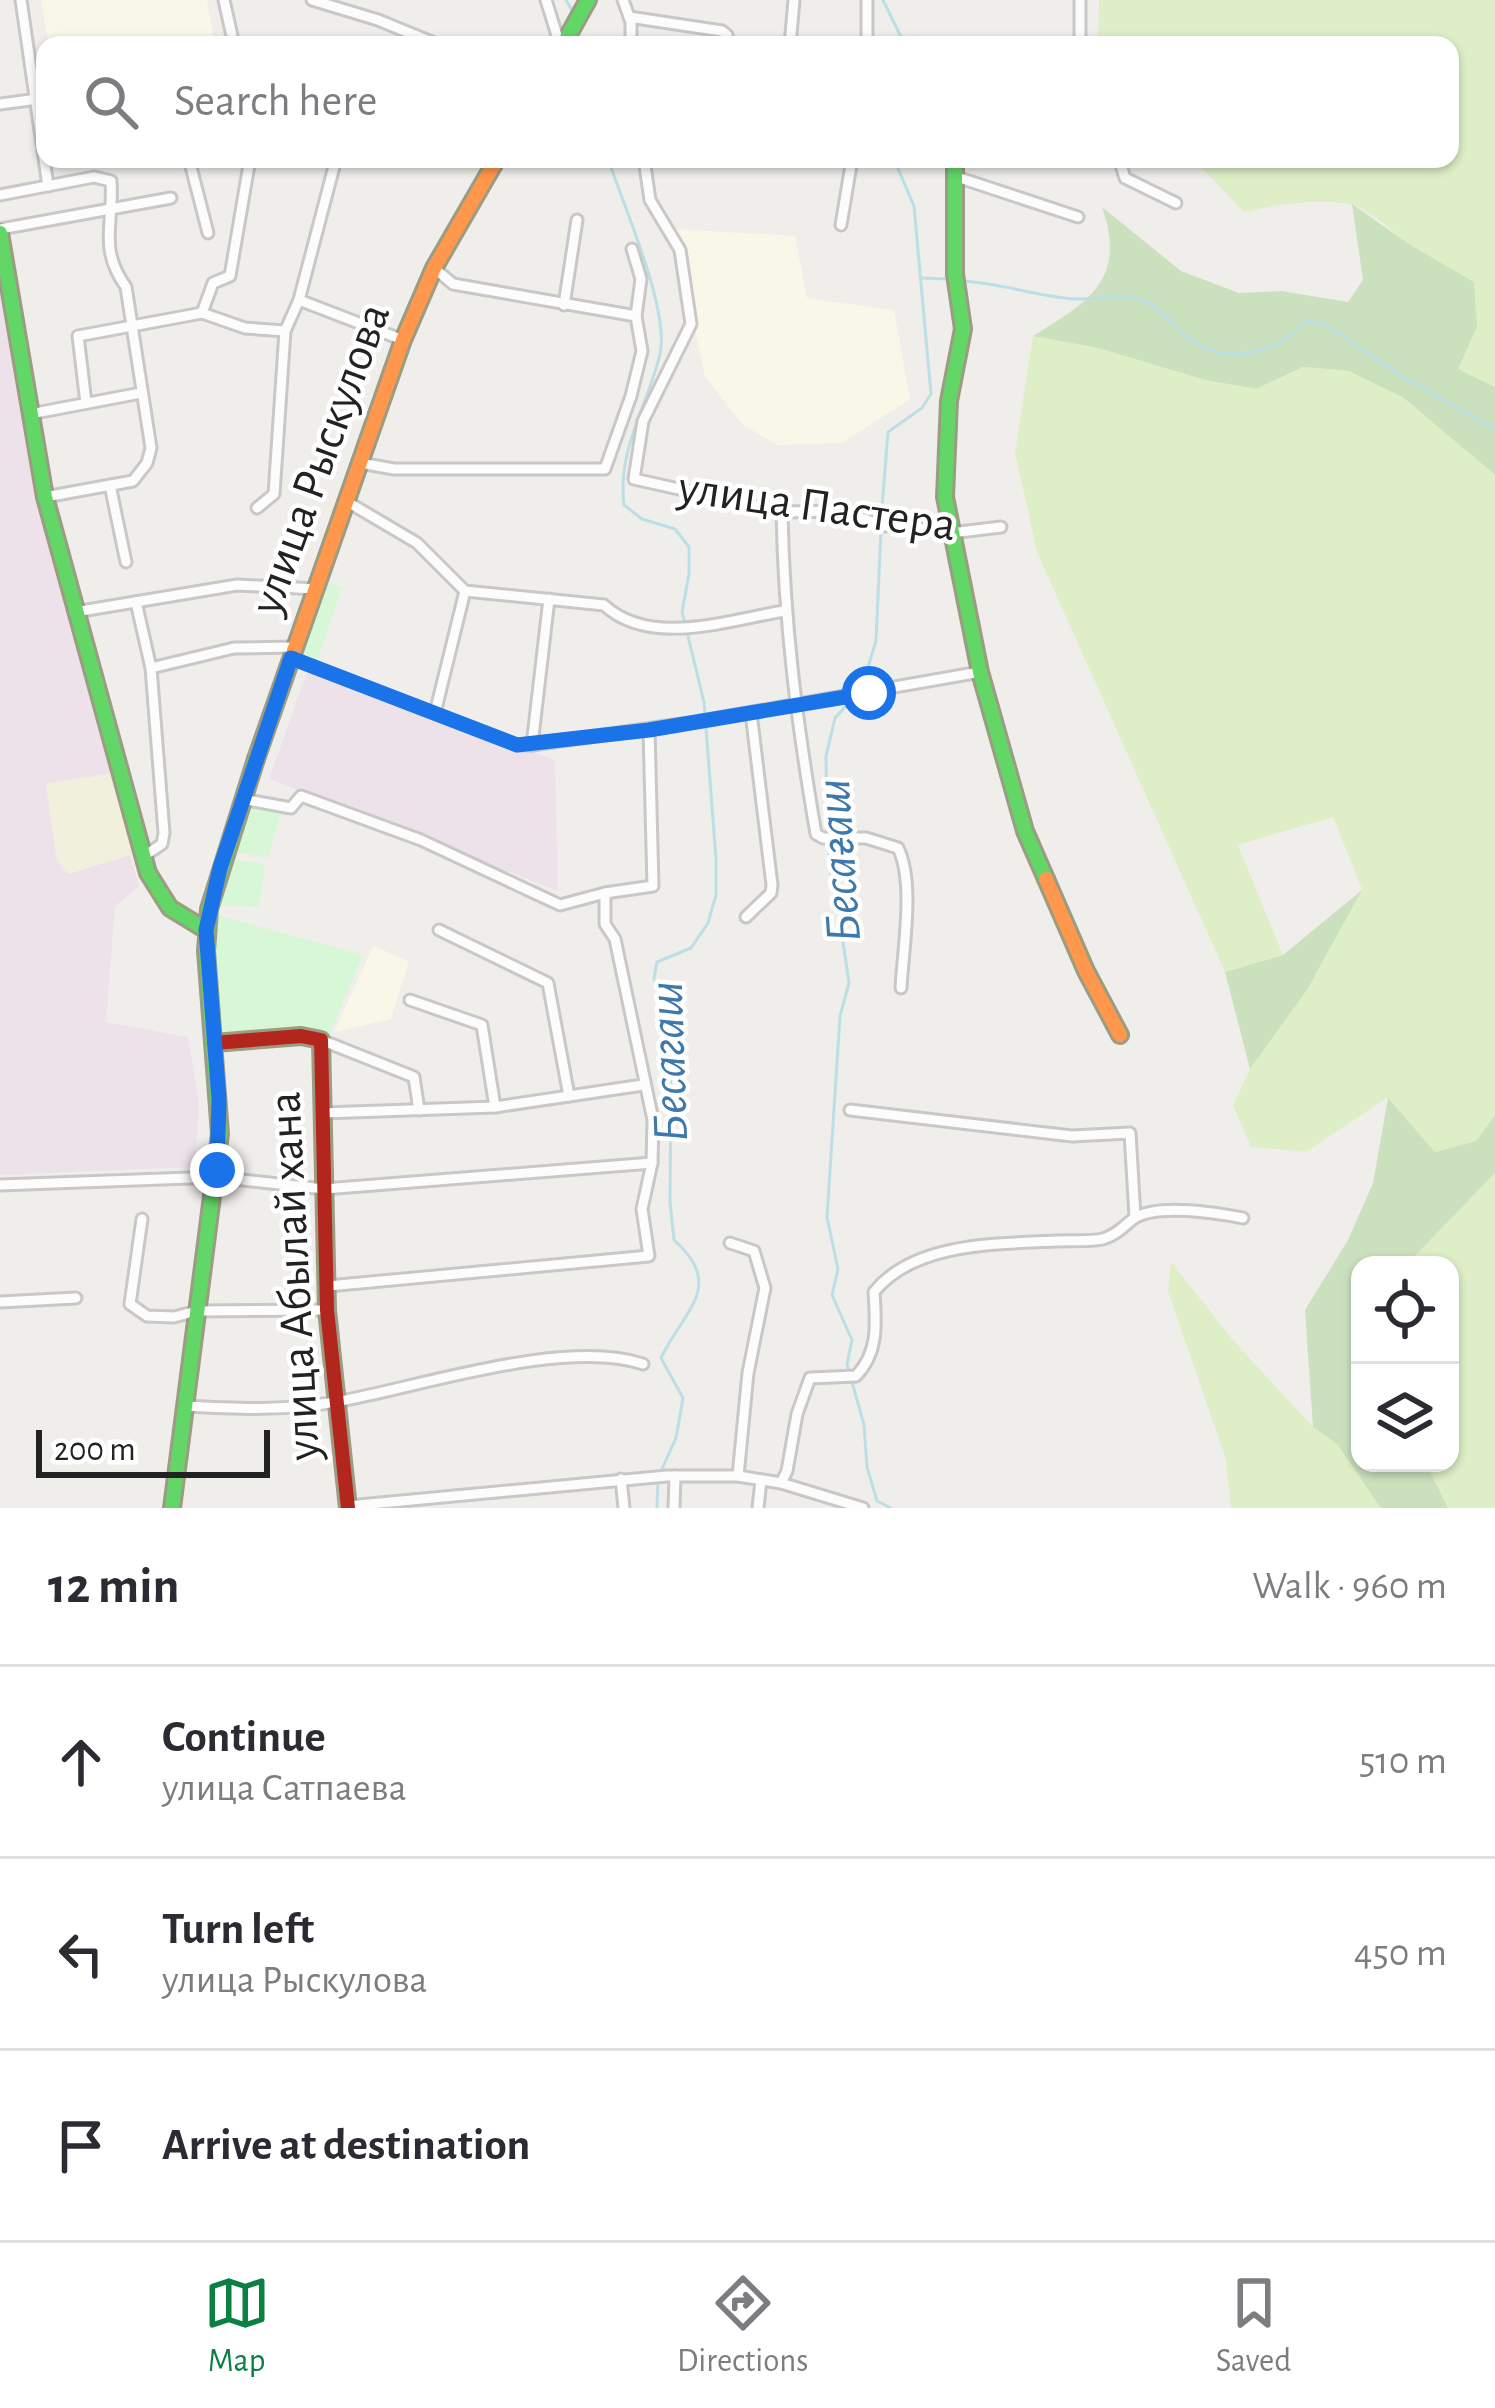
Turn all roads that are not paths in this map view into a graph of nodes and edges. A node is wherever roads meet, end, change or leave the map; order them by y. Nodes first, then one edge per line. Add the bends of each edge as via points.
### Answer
1 (21, 0) edge
2 (224, 0) edge
3 (312, 0) edge
4 (546, 0) edge
5 (624, 0) edge
6 (794, 0) edge
7 (867, 0) edge
8 (1080, 0) edge
9 (586, 2) edge
10 (629, 17) junction
11 (232, 36) edge
12 (417, 36) edge
13 (558, 36) edge
14 (566, 36) edge
15 (630, 36) edge
16 (727, 36) edge
17 (791, 36) edge
18 (867, 36) edge
19 (1080, 36) edge
20 (36, 82) edge
21 (36, 99) edge
22 (0, 104) edge
23 (46, 168) edge
24 (191, 168) edge
25 (248, 168) edge
26 (334, 168) edge
27 (490, 168) edge
28 (645, 168) edge
29 (850, 168) edge
30 (954, 168) edge
31 (1122, 168) edge
32 (954, 176) junction
33 (48, 186) junction
34 (0, 195) edge
35 (171, 198) dead end
36 (1177, 203) dead end
37 (113, 207) junction
38 (1078, 217) dead end
39 (577, 220) dead end
40 (841, 225) dead end
41 (0, 231) edge
42 (208, 233) dead end
43 (632, 249) dead end
44 (434, 268) junction
45 (299, 300) junction
46 (564, 305) junction
47 (202, 313) junction
48 (636, 316) junction
49 (133, 325) junction
50 (285, 332) junction
51 (403, 340) junction
52 (141, 393) junction
53 (86, 403) junction
54 (30, 414) junction
55 (360, 463) junction
56 (110, 485) junction
57 (45, 497) junction
58 (346, 501) junction
59 (257, 508) dead end
60 (782, 512) junction
61 (1001, 527) dead end
62 (951, 533) junction
63 (126, 562) dead end
64 (316, 589) junction
65 (465, 590) junction
66 (549, 599) junction
67 (136, 602) junction
68 (784, 611) junction
69 (75, 612) junction
70 (293, 652) junction
71 (152, 668) junction
72 (980, 672) junction
73 (794, 706) junction
74 (435, 713) junction
75 (751, 713) junction
76 (649, 730) junction
77 (532, 745) junction
78 (242, 799) junction
79 (144, 856) junction
80 (605, 893) junction
81 (746, 917) dead end
82 (206, 930) junction
83 (440, 930) dead end
84 (901, 988) dead end
85 (410, 1000) dead end
86 (1120, 1035) dead end
87 (320, 1040) junction
88 (214, 1043) junction
89 (643, 1085) junction
90 (569, 1096) junction
91 (495, 1107) junction
92 (850, 1110) dead end
93 (419, 1111) junction
94 (323, 1113) junction
95 (652, 1162) junction
96 (216, 1177) junction
97 (0, 1185) edge
98 (324, 1189) junction
99 (1135, 1217) junction
100 (142, 1219) dead end
101 (1243, 1219) dead end
102 (730, 1243) dead end
103 (328, 1286) junction
104 (76, 1298) dead end
105 (0, 1302) edge
106 (327, 1310) junction
107 (197, 1311) junction
108 (643, 1364) dead end
109 (339, 1401) junction
110 (184, 1406) junction
111 (671, 1476) junction
112 (738, 1476) junction
113 (621, 1479) junction
114 (760, 1480) junction
115 (781, 1483) junction
116 (348, 1507) edge
117 (856, 1507) edge
118 (172, 1508) edge
119 (624, 1508) edge
120 (674, 1508) edge
121 (758, 1508) edge

1 - 20 street
2 - 11 street
3 - 12 street
4 - 13 street
5 - 10 street
6 - 17 street
7 - 18 street
8 - 19 street
9 - 14 main road
10 - 15 street
10 - 16 street
21 - 22 street
23 - 33 street
24 - 42 street
25 - 47 street via 230,276 213,284
26 - 45 street
27 - 44 main road, улица Рыскулова
28 - 60 street, улица Пастера via 650,200 680,250 691,324 643,421 634,479
29 - 40 street
30 - 32 main road
31 - 36 street via 1125,178
32 - 38 street
32 - 62 main road via 963,329 948,420
33 - 34 street
33 - 37 street via 111,181
35 - 37 street
37 - 41 street
37 - 49 street via 108,244
39 - 46 street
41 - 54 main road
43 - 48 street via 640,279
44 - 46 street via 453,284
44 - 51 main road, улица Рыскулова
45 - 50 street
45 - 51 street
46 - 48 street
47 - 49 street
47 - 50 street
48 - 55 street via 642,351 604,469
49 - 52 street
49 - 53 street via 76,338
50 - 59 street via 275,483 272,499
51 - 55 main road, улица Рыскулова
52 - 53 street
52 - 56 street via 147,463 133,481
53 - 54 street
54 - 57 main road
55 - 58 main road, улица Рыскулова
56 - 57 street
56 - 63 street
57 - 69 main road
58 - 64 main road, улица Рыскулова
58 - 65 street via 417,543
60 - 62 street, улица Пастера via 842,511 883,526
60 - 68 street
61 - 62 street, улица Пастера
62 - 72 main road
64 - 67 street via 237,585
64 - 70 main road, улица Рыскулова
65 - 66 street
65 - 74 street
66 - 68 street via 604,605 617,618 673,630
66 - 77 street
67 - 69 street
67 - 71 street
68 - 73 street
69 - 79 main road
70 - 71 street via 234,647
70 - 74 street
70 - 78 main road, улица Рыскулова
71 - 79 street via 164,832 162,844
72 - 73 street
72 - 86 main road via 1025,830
73 - 75 street
73 - 84 street via 816,833 866,838 898,848 904,860
74 - 77 street
75 - 76 street
75 - 81 street via 772,885
76 - 77 street
76 - 80 street via 652,886
78 - 80 street via 291,808 301,796 422,840 560,905
78 - 82 main road, улица Рыскулова
79 - 82 main road via 161,898
80 - 89 street via 604,924 615,939
82 - 88 main road, улица Рыскулова
83 - 90 street via 548,982
85 - 91 street via 482,1025
87 - 88 main road
87 - 93 street via 414,1077
87 - 94 main road, улица Абылай хана
88 - 96 main road, улица Рыскулова
89 - 90 street
89 - 95 street
90 - 91 street
91 - 93 street
92 - 99 street via 1072,1136 1130,1133
93 - 94 street
94 - 98 main road, улица Абылай хана
95 - 98 street
95 - 103 street via 641,1209 649,1256
96 - 97 street
96 - 98 street
96 - 107 main road, улица Рыскулова
98 - 103 main road, улица Абылай хана
99 - 101 street via 1181,1211
99 - 115 street via 1102,1239 958,1250 888,1275 874,1292 870,1362 856,1376 810,1378
100 - 107 street via 130,1304 147,1316
102 - 112 street via 754,1251 765,1288
103 - 106 main road, улица Абылай хана
104 - 105 street
106 - 107 street
106 - 109 main road, улица Абылай хана
107 - 110 main road, улица Рыскулова
108 - 109 street via 622,1357 517,1362
109 - 110 street via 263,1411
109 - 116 main road, улица Абылай хана
110 - 118 main road, улица Рыскулова
111 - 112 street
111 - 113 street
111 - 120 street
112 - 114 street
113 - 116 street
113 - 119 street
114 - 115 street
114 - 121 street
115 - 117 street

